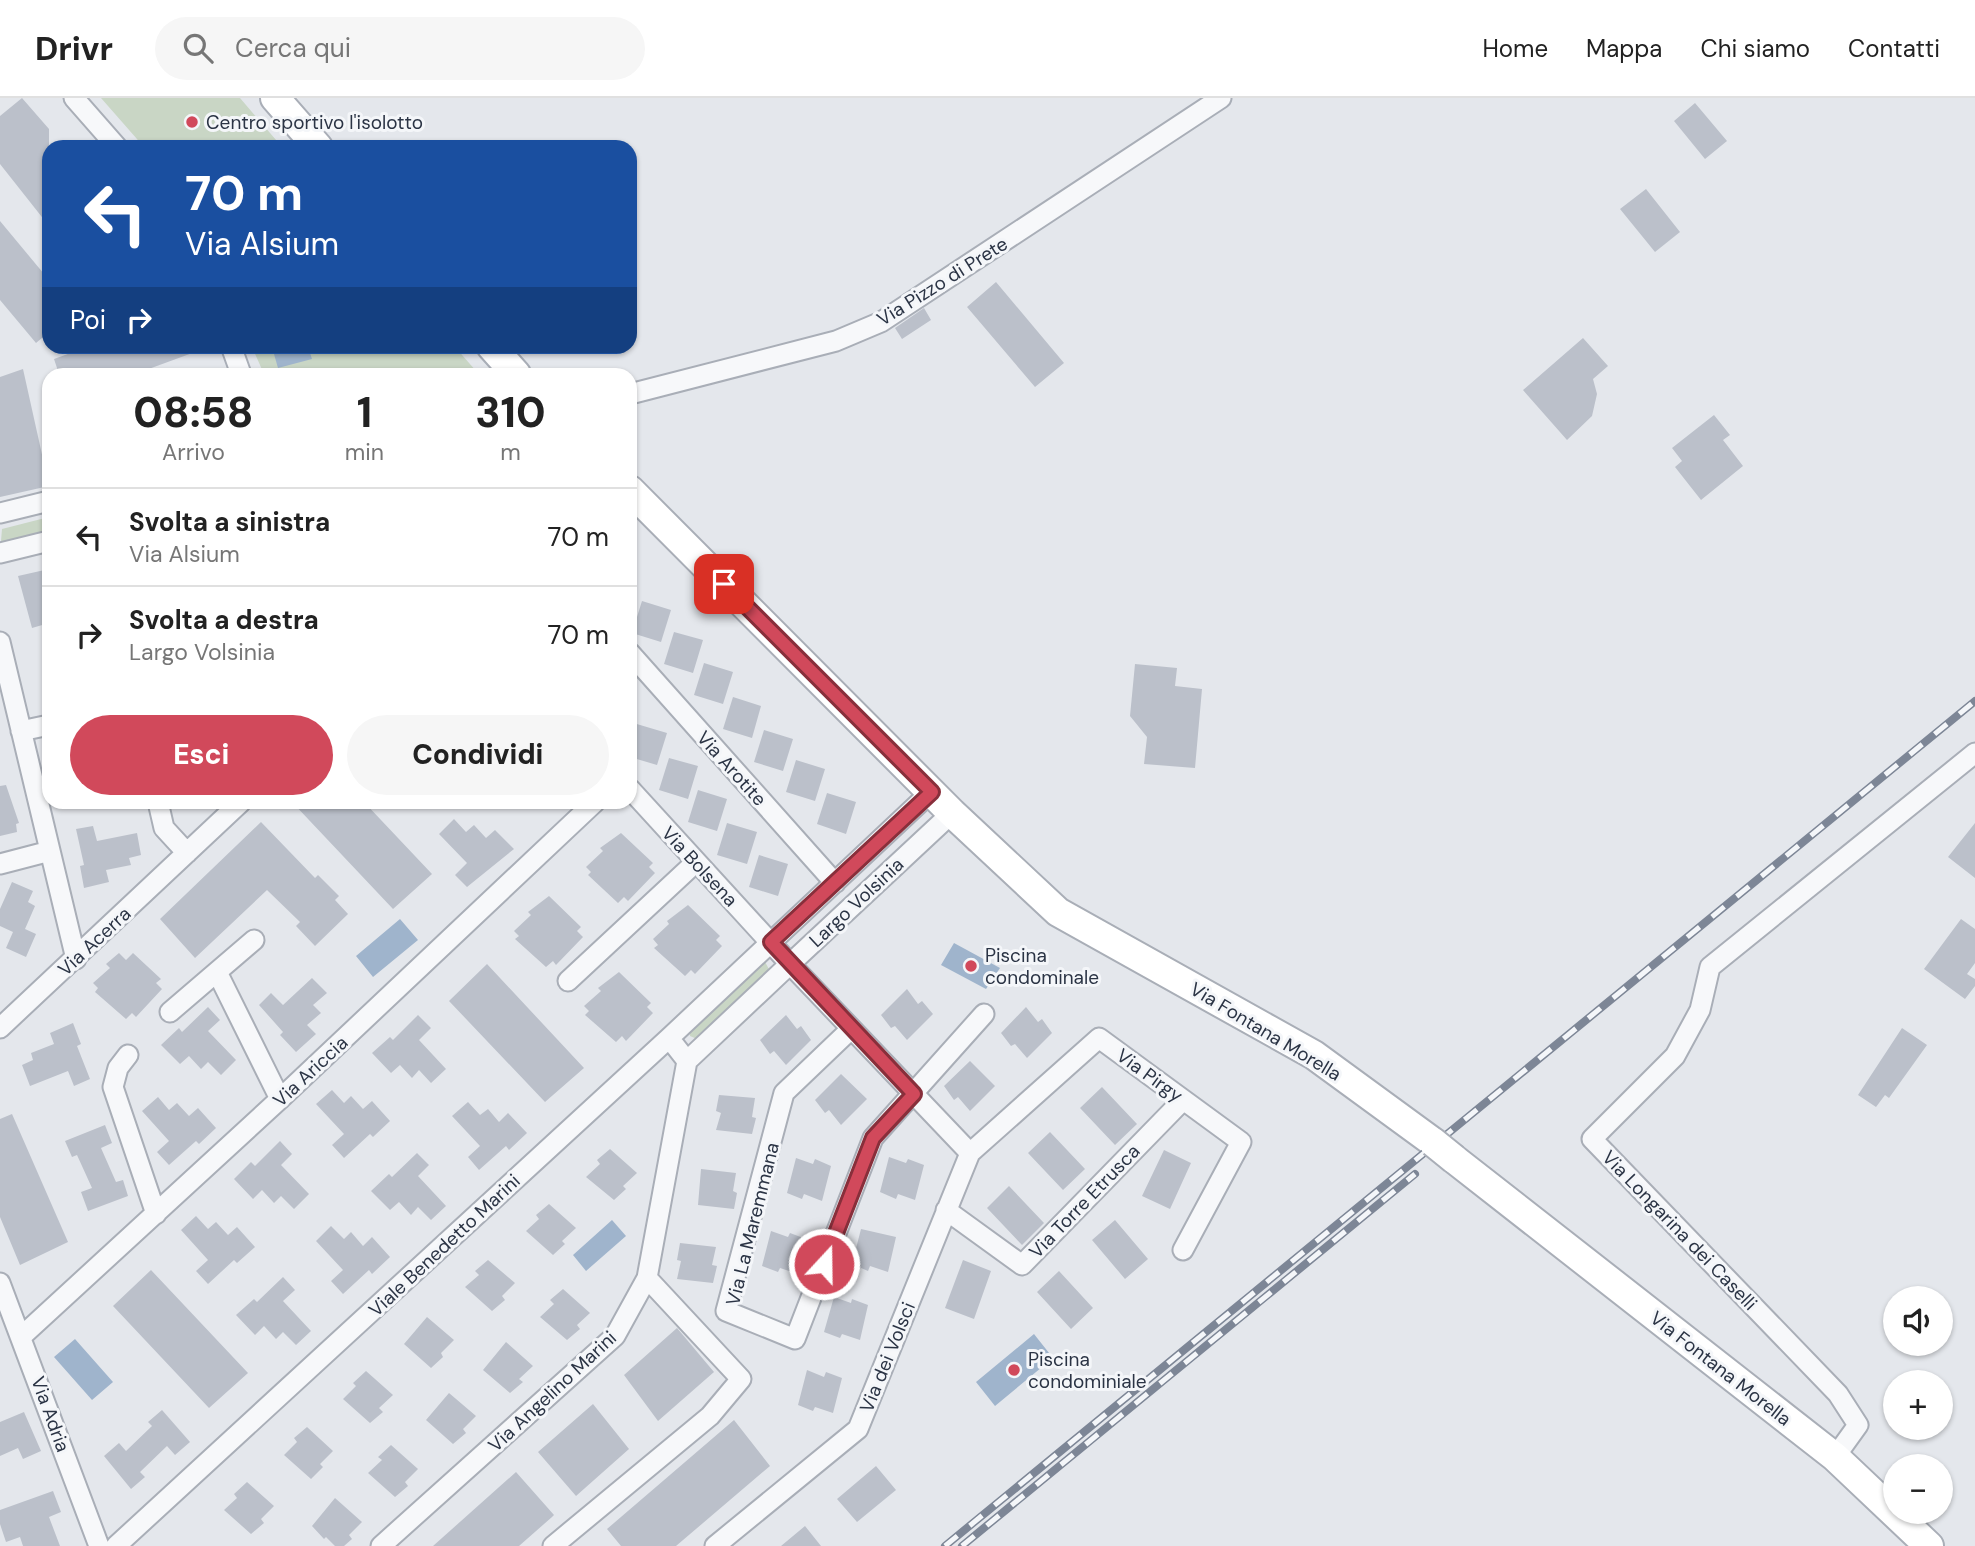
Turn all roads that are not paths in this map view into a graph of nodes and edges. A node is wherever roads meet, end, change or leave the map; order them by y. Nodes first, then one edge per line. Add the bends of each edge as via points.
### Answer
1 (74, 98) edge
2 (275, 98) edge
3 (1221, 98) edge
4 (111, 140) edge
5 (312, 140) edge
6 (498, 354) edge
7 (511, 368) edge
8 (637, 392) edge
9 (637, 497) edge
10 (42, 503) edge
11 (0, 513) edge
12 (42, 543) edge
13 (0, 553) edge
14 (0, 642) edge
15 (637, 661) edge
16 (42, 727) edge
17 (21, 732) junction
18 (1975, 753) edge
19 (932, 792) junction
20 (637, 797) edge
21 (160, 809) edge
22 (234, 809) edge
23 (588, 809) edge
24 (952, 813) junction
25 (50, 851) junction
26 (187, 853) junction
27 (696, 862) junction
28 (0, 864) edge
29 (835, 883) junction
30 (254, 940) dead end
31 (771, 942) junction
32 (76, 959) junction
33 (790, 964) junction
34 (217, 972) junction
35 (568, 981) dead end
36 (170, 1013) dead end
37 (984, 1014) dead end
38 (0, 1028) edge
39 (851, 1029) junction
40 (669, 1038) junction
41 (128, 1055) dead end
42 (687, 1061) junction
43 (914, 1094) junction
44 (280, 1099) junction
45 (1183, 1100) junction
46 (970, 1153) junction
47 (946, 1210) junction
48 (156, 1214) junction
49 (1183, 1250) dead end
50 (647, 1278) junction
51 (0, 1283) edge
52 (22, 1336) junction
53 (1835, 1457) junction
54 (100, 1546) edge
55 (116, 1546) edge
56 (382, 1546) edge
57 (553, 1546) edge
58 (715, 1546) edge
59 (1929, 1546) edge

1 - 4 street
2 - 5 street
3 - 8 street, Via Pizzo di Prete via 881,322 836,341
6 - 7 street
9 - 19 street, Via Fontana Morella
10 - 11 street
12 - 13 street
14 - 17 street
15 - 29 street, Via Arotite
16 - 17 street
17 - 25 street
18 - 53 street, Via Longarina dei Caselli via 1710,967 1700,1010 1675,1056 1592,1139 1838,1394 1858,1425
19 - 24 street, Via Fontana Morella
19 - 29 street, Largo Volsinia
20 - 27 street, Via Bolsena
21 - 26 street via 164,828
22 - 26 street, Via Acerra
23 - 44 street, Via Ariccia
24 - 33 street, Largo Volsinia
24 - 53 street, Via Fontana Morella via 1058,912 1314,1055 1444,1150
25 - 28 street
25 - 32 street
26 - 32 street, Via Acerra
27 - 31 street, Via Bolsena
27 - 35 street
29 - 31 street, Largo Volsinia
30 - 34 street
31 - 33 street
31 - 40 street, Viale Benedetto Marini
32 - 38 street, Via Acerra
33 - 39 street
33 - 42 street
34 - 36 street
34 - 44 street
37 - 43 street
39 - 43 street
39 - 43 street, Via La Maremmana via 785,1093 726,1311 795,1339 873,1138
40 - 42 street
40 - 55 street, Viale Benedetto Marini
41 - 48 street via 118,1068 113,1087
42 - 50 street, Via Angelino Marini
43 - 46 street
44 - 48 street, Via Ariccia
45 - 46 street, Via Pirgy via 1099,1038
45 - 47 street, Via Torre Etrusca via 1023,1265
45 - 49 street, Via Pirgy via 1241,1142
46 - 47 street, Via dei Volsci
47 - 58 street, Via dei Volsci via 858,1429
48 - 52 street, Via Ariccia
50 - 56 street, Via Angelino Marini via 615,1336
50 - 57 street via 741,1379 710,1416
51 - 52 street, Via Adria
52 - 54 street, Via Adria
53 - 59 street, Via Fontana Morella

